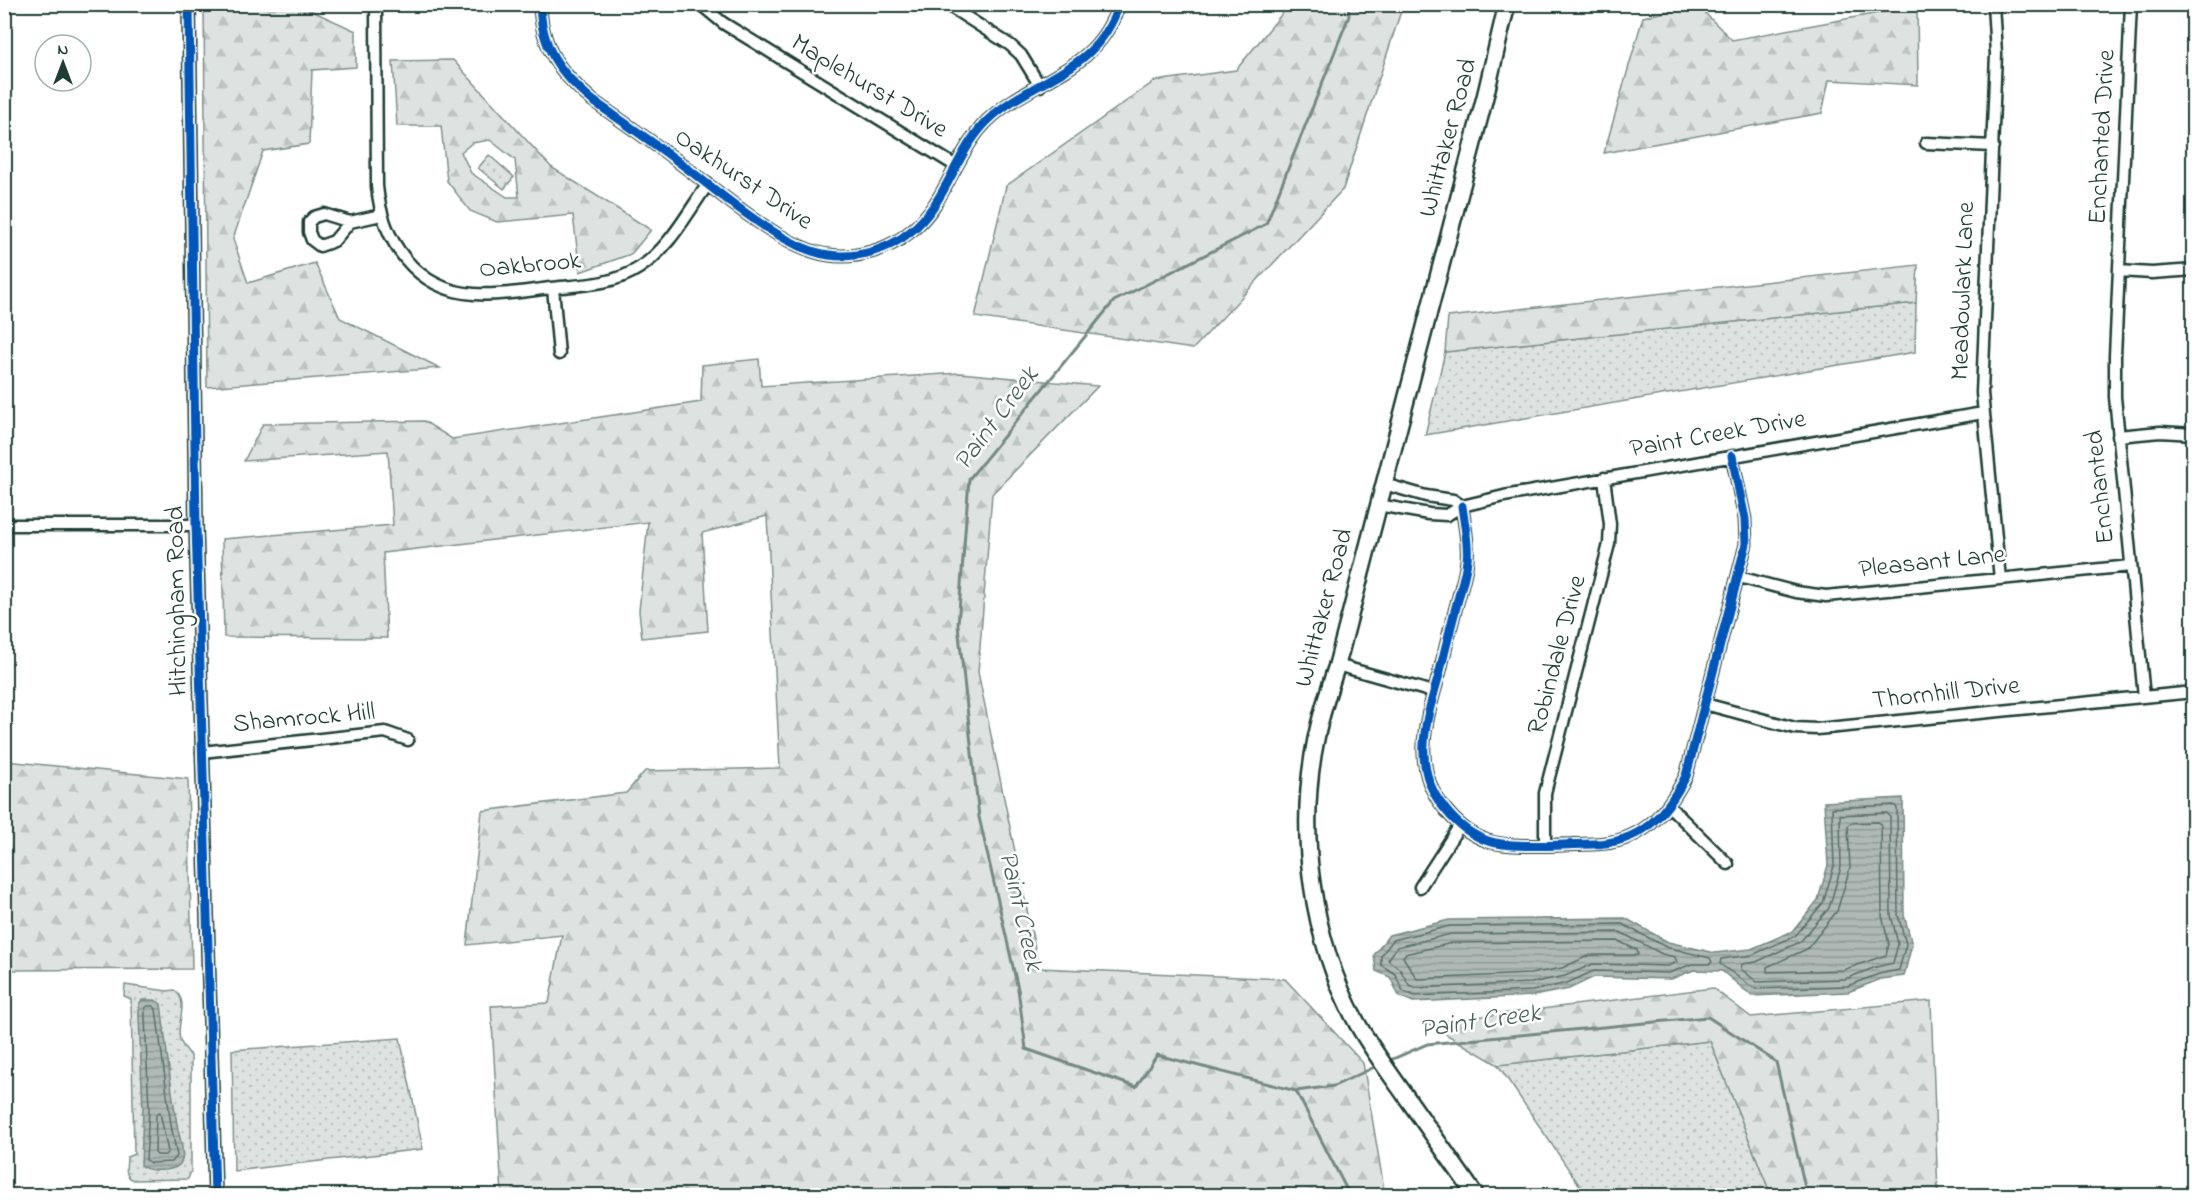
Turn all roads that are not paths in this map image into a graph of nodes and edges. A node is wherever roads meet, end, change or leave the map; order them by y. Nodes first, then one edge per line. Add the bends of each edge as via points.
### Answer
1 (189, 4) edge
2 (376, 4) edge
3 (540, 4) edge
4 (700, 4) edge
5 (946, 4) edge
6 (1119, 4) edge
7 (1507, 4) edge
8 (1993, 4) edge
9 (2131, 4) edge
10 (1040, 86) junction
11 (1926, 143) dead end
12 (1992, 146) junction
13 (957, 166) junction
14 (708, 184) junction
15 (381, 215) junction
16 (350, 222) dead end
17 (2193, 270) edge
18 (2119, 271) junction
19 (553, 288) junction
20 (559, 354) dead end
21 (1983, 413) junction
22 (2193, 434) edge
23 (2118, 436) junction
24 (1732, 456) junction
25 (1604, 478) junction
26 (1384, 484) junction
27 (1378, 505) junction
28 (1462, 506) junction
29 (4, 525) edge
30 (196, 525) junction
31 (2131, 566) junction
32 (1739, 577) junction
33 (2000, 579) junction
34 (1337, 664) junction
35 (1433, 692) junction
36 (2193, 693) edge
37 (2144, 697) junction
38 (1705, 704) junction
39 (408, 740) dead end
40 (202, 752) junction
41 (1669, 806) junction
42 (1460, 825) junction
43 (1545, 844) junction
44 (1728, 864) dead end
45 (1420, 887) dead end
46 (215, 1196) edge
47 (1476, 1196) edge

1 - 30 street, Hitchingham Road
2 - 15 street, Oakbrook via 377,186
3 - 14 street, Oakhurst Drive via 544,37 570,81
4 - 13 street, Maplehurst Drive via 723,23
5 - 10 street via 1010,45
6 - 10 street, Oakhurst Drive via 1112,24 1098,44 1075,66
7 - 26 main road, Whittaker Road
8 - 12 street, Meadowlark Lane via 1996,54
9 - 18 street, Enchanted Drive
10 - 13 street, Oakhurst Drive via 985,123
11 - 12 street
12 - 21 street, Meadowlark Lane
13 - 14 street, Oakhurst Drive via 937,202 909,233 887,247 861,255 827,255 786,240
14 - 19 street, Oakbrook via 659,251 640,268 613,280
15 - 16 street
15 - 19 street, Oakbrook via 404,258 420,273 445,287 488,295
17 - 18 street
18 - 23 street, Enchanted via 2115,356
19 - 20 street
21 - 24 street, Paint Creek Drive
21 - 33 street, Meadowlark Lane
22 - 23 street
23 - 31 street, Enchanted
24 - 25 street, Paint Creek Drive
24 - 32 street via 1746,533
25 - 28 street, Paint Creek Drive
25 - 43 street, Robindale Drive via 1610,544 1545,793
26 - 27 main road, Whittaker Road
26 - 28 street, Paint Creek Drive via 1453,500
27 - 28 street, Paint Creek Drive via 1440,515
27 - 34 main road, Whittaker Road
28 - 35 street via 1467,560
29 - 30 street
30 - 40 street, Hitchingham Road
31 - 33 street, Pleasant Lane
31 - 37 street, Enchanted
32 - 33 street, Pleasant Lane via 1826,596
32 - 38 street
34 - 35 street
34 - 47 main road, Whittaker Road via 1323,708 1308,799 1311,871 1322,932 1356,1021
35 - 42 street via 1423,734 1425,769 1440,803
36 - 37 street, Thornhill Drive
37 - 38 street, Thornhill Drive via 1817,729 1795,728
38 - 41 street via 1686,776
39 - 40 street, Shamrock Hill via 385,732
40 - 46 street, Hitchingham Road
41 - 43 street via 1649,826 1624,838 1601,844
41 - 44 street
42 - 43 street via 1489,841
42 - 45 street

